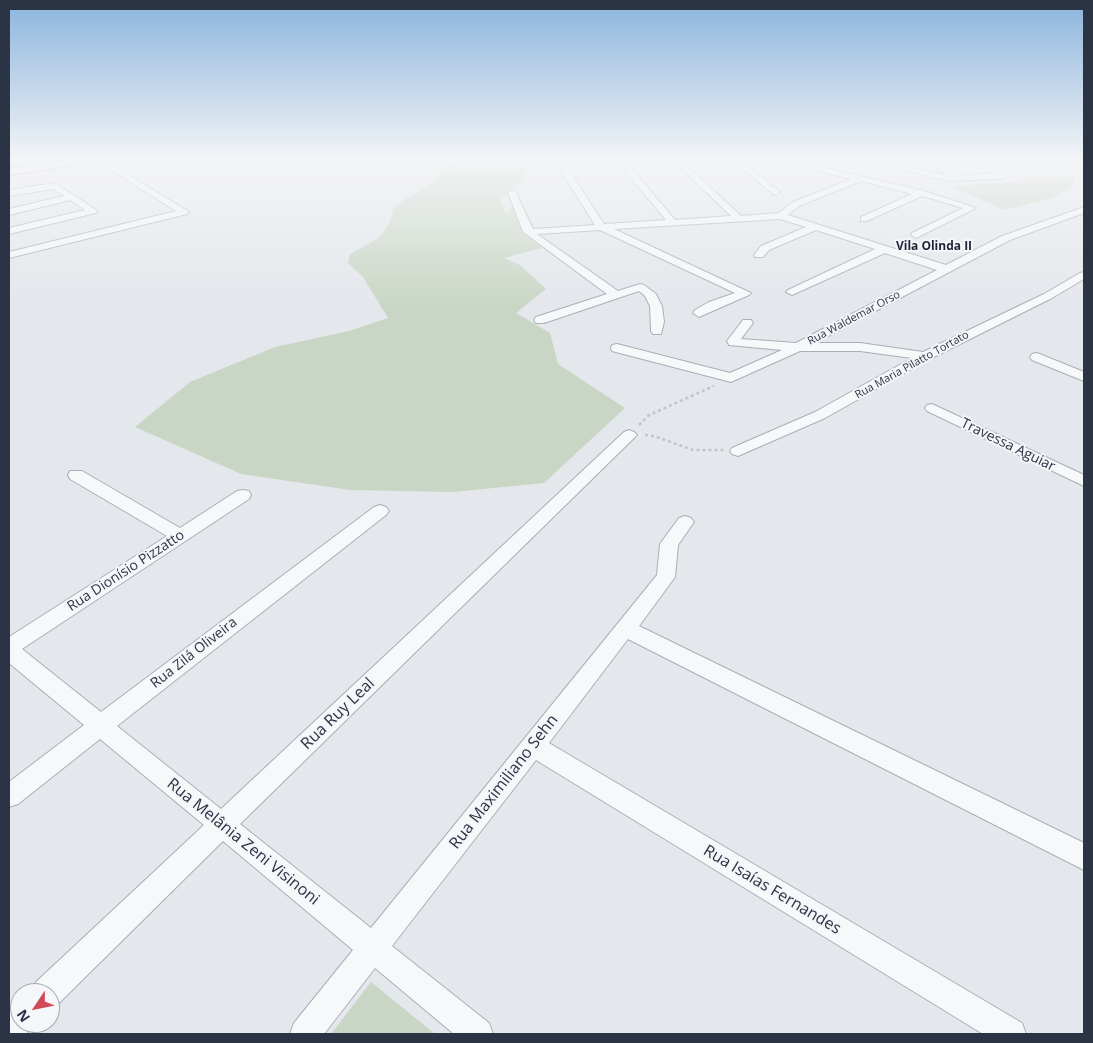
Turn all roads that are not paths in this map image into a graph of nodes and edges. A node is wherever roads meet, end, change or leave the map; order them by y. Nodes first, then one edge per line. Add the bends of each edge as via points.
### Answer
1 (23, 209) edge
2 (90, 209) edge
3 (179, 209) edge
4 (518, 209) edge
5 (589, 209) edge
6 (662, 209) edge
7 (728, 209) edge
8 (790, 209) edge
9 (887, 209) edge
10 (970, 209) edge
11 (1084, 210) edge
12 (9, 212) edge
13 (781, 216) junction
14 (738, 218) junction
15 (864, 219) dead end
16 (673, 222) junction
17 (601, 227) junction
18 (815, 227) junction
19 (9, 231) edge
20 (528, 232) junction
21 (916, 235) dead end
22 (884, 249) junction
23 (9, 255) edge
24 (759, 255) dead end
25 (946, 269) junction
26 (1084, 275) edge
27 (792, 292) dead end
28 (615, 294) junction
29 (699, 313) dead end
30 (540, 320) dead end
31 (747, 323) dead end
32 (657, 331) dead end
33 (798, 347) junction
34 (617, 348) dead end
35 (925, 356) junction
36 (1037, 357) dead end
37 (1084, 376) edge
38 (932, 408) dead end
39 (629, 435) road end
40 (738, 450) road end
41 (76, 475) dead end
42 (1084, 481) edge
43 (243, 495) dead end
44 (380, 510) dead end
45 (685, 522) dead end
46 (180, 536) junction
47 (626, 629) junction
48 (9, 647) edge
49 (9, 651) edge
50 (100, 726) junction
51 (533, 746) junction
52 (9, 796) edge
53 (222, 825) junction
54 (1084, 857) edge
55 (373, 949) junction
56 (57, 983) edge
57 (305, 1034) edge
58 (478, 1034) edge
59 (1011, 1034) edge

1 - 12 street
2 - 19 street via 93,211
3 - 23 street via 184,212
4 - 20 street
5 - 17 street
6 - 16 street
7 - 14 street
8 - 13 street
9 - 15 street
10 - 21 street
11 - 25 street, Rua Waldemar Orso via 1006,238
13 - 14 street
13 - 18 street
14 - 16 street
16 - 17 street
17 - 20 street
17 - 29 street via 745,292
18 - 22 street
18 - 24 street via 765,248
20 - 28 street
22 - 25 street
22 - 27 street
25 - 33 street, Rua Waldemar Orso
26 - 35 street, Rua Maria Pilatto Tortato
28 - 30 street
28 - 32 street via 640,287 650,294 658,314
31 - 33 street via 734,342
33 - 34 street, Rua Waldemar Orso via 731,378
33 - 35 street via 860,346
35 - 40 street, Rua Maria Pilatto Tortato via 840,405
36 - 37 street
38 - 42 street, Travessa Aguiar
39 - 53 street, Rua Ruy Leal
41 - 46 street
43 - 46 street, Rua Dionísio Pizzatto
44 - 50 street, Rua Zilá Oliveira
45 - 47 street, Rua Maximiliano Sehn via 669,544 666,578
46 - 48 street, Rua Dionísio Pizzatto
47 - 51 street, Rua Maximiliano Sehn
47 - 54 street
49 - 50 street, Rua Melânia Zeni Visinoni
50 - 52 street, Rua Zilá Oliveira
50 - 53 street, Rua Melânia Zeni Visinoni
51 - 55 street, Rua Maximiliano Sehn
51 - 59 street, Rua Isaías Fernandes
53 - 55 street, Rua Melânia Zeni Visinoni
53 - 56 street, Rua Ruy Leal
55 - 57 street, Rua Maximiliano Sehn
55 - 58 street, Rua Melânia Zeni Visinoni

